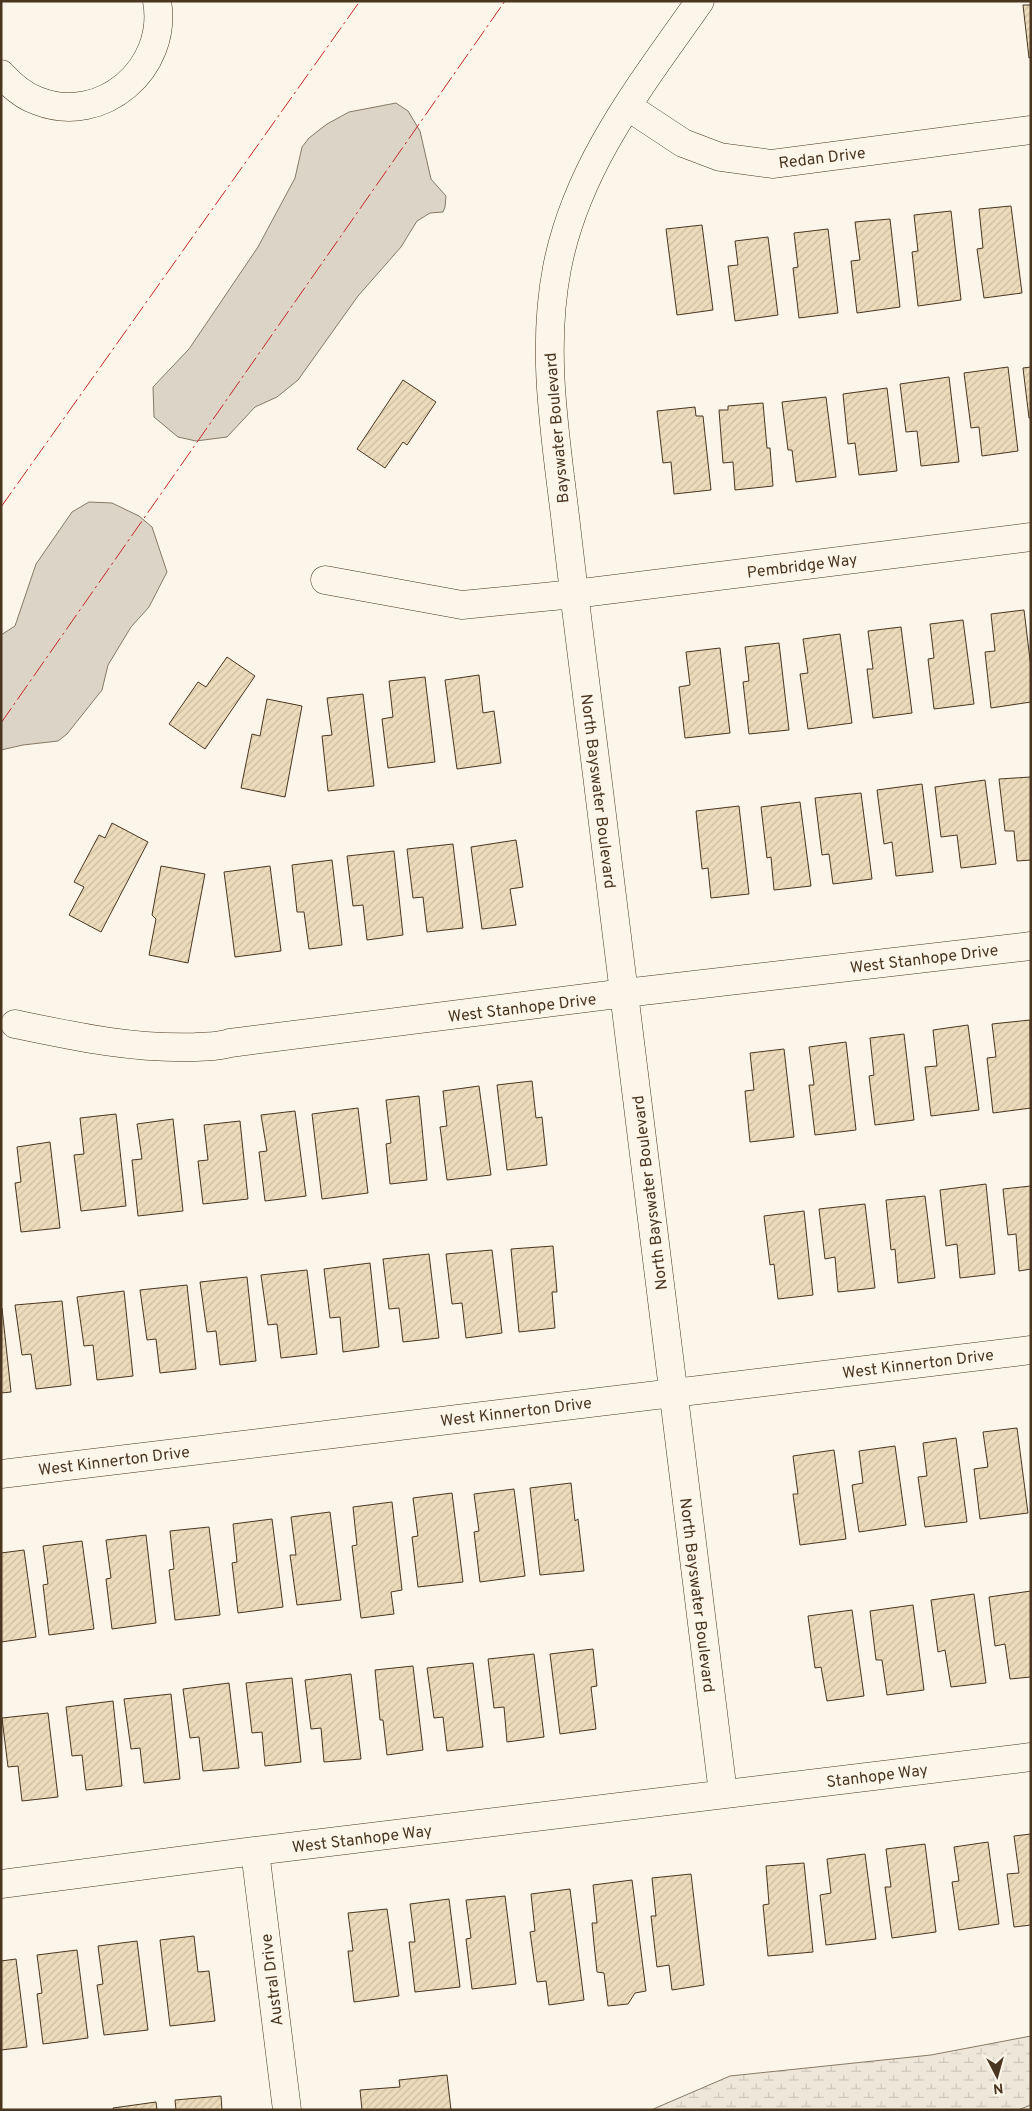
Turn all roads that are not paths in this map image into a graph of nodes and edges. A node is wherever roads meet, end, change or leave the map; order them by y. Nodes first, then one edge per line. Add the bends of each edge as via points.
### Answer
1 (156, 1) edge
2 (700, 1) edge
3 (1, 74) edge
4 (627, 106) junction
5 (1031, 130) edge
6 (1031, 537) edge
7 (325, 580) dead end
8 (574, 594) junction
9 (1031, 946) edge
10 (625, 993) junction
11 (15, 1024) dead end
12 (1031, 1350) edge
13 (673, 1394) junction
14 (1, 1474) edge
15 (1031, 1757) edge
16 (723, 1793) junction
17 (256, 1851) junction
18 (1, 1884) edge
19 (287, 2110) edge

1 - 3 street via 159,15 155,43 143,70 122,90 96,103 66,107 38,101 13,87
2 - 4 street, Bayswater Boulevard
4 - 5 street, Redan Drive via 683,143 720,157 772,164
4 - 8 street, Bayswater Boulevard via 591,167 571,215 557,266 552,301 548,353 551,408
6 - 8 street, Pembridge Way
7 - 8 street, Pembridge Way via 462,605
8 - 10 street, North Bayswater Boulevard
9 - 10 street, West Stanhope Drive
10 - 11 street, West Stanhope Drive via 230,1043 214,1048 99,1042
10 - 13 street, North Bayswater Boulevard
12 - 13 street, West Kinnerton Drive
13 - 14 street, West Kinnerton Drive
13 - 16 street, North Bayswater Boulevard
15 - 16 street, Stanhope Way
16 - 17 street, West Stanhope Way
17 - 18 street, West Stanhope Way
17 - 19 street, Austral Drive

